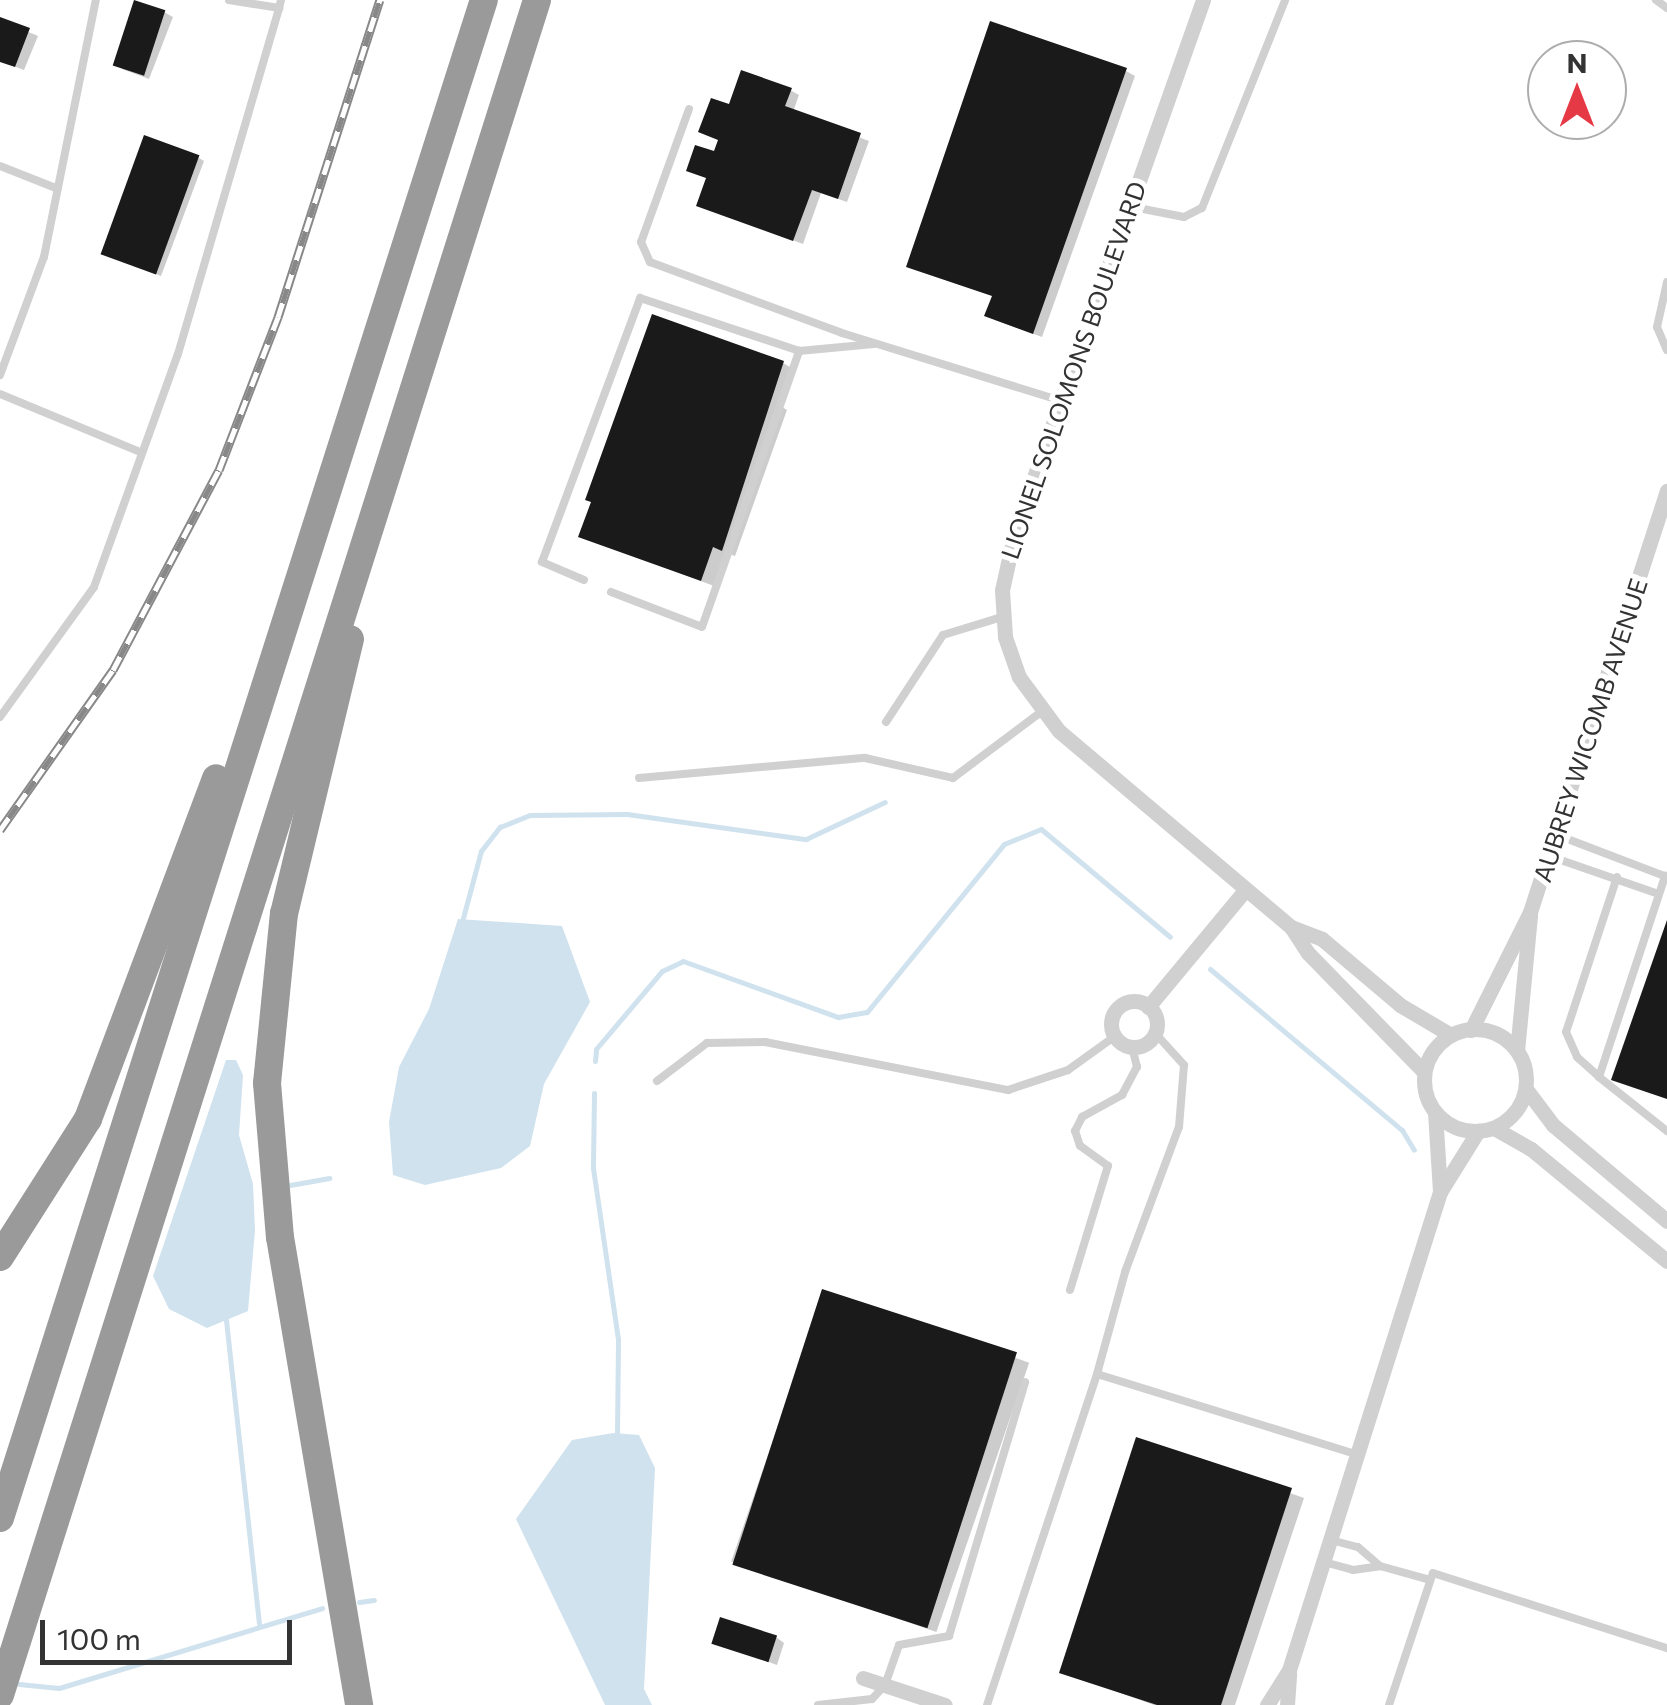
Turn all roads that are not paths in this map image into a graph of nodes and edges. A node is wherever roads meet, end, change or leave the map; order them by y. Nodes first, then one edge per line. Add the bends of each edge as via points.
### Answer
1 (96, 0) edge
2 (229, 0) edge
3 (484, 0) edge
4 (537, 0) edge
5 (1203, 0) edge
6 (1285, 0) edge
7 (1656, 0) edge
8 (280, 4) edge
9 (1667, 8) edge
10 (689, 109) dead end
11 (0, 166) edge
12 (58, 188) junction
13 (1128, 206) junction
14 (413, 221) junction
15 (1667, 282) edge
16 (878, 344) junction
17 (1667, 350) edge
18 (799, 351) junction
19 (0, 375) edge
20 (0, 394) edge
21 (1062, 401) junction
22 (140, 452) junction
23 (392, 452) junction
24 (1667, 491) edge
25 (584, 580) dead end
26 (612, 592) dead end
27 (1002, 618) junction
28 (1041, 712) junction
29 (0, 717) edge
30 (886, 722) dead end
31 (639, 778) dead end
32 (1557, 835) junction
33 (1549, 856) junction
34 (1666, 876) edge
35 (1617, 877) junction
36 (1246, 889) junction
37 (1659, 894) junction
38 (1530, 912) junction
39 (1291, 926) junction
40 (1148, 1007) junction
41 (1471, 1030) junction
42 (1155, 1033) junction
43 (1452, 1035) junction
44 (1114, 1036) junction
45 (1132, 1047) junction
46 (1517, 1051) junction
47 (1424, 1072) junction
48 (1599, 1076) junction
49 (657, 1080) dead end
50 (1526, 1090) junction
51 (1435, 1112) junction
52 (1486, 1130) junction
53 (1667, 1130) edge
54 (1440, 1192) junction
55 (1667, 1221) edge
56 (0, 1257) edge
57 (1667, 1261) edge
58 (1070, 1290) dead end
59 (1097, 1374) junction
60 (1025, 1382) dead end
61 (1358, 1455) junction
62 (0, 1518) edge
63 (1331, 1540) junction
64 (1324, 1562) junction
65 (1380, 1566) junction
66 (1427, 1580) junction
67 (1667, 1648) edge
68 (1289, 1670) junction
69 (862, 1678) dead end
70 (885, 1685) junction
71 (0, 1695) edge
72 (358, 1705) edge
73 (818, 1705) edge
74 (945, 1705) edge
75 (987, 1705) edge
76 (1268, 1705) edge
77 (1287, 1705) edge
78 (1388, 1705) edge

1 - 12 lane
2 - 8 lane
3 - 14 highway
4 - 23 highway
5 - 13 street, LIONEL SOLOMONS BOULEVARD
6 - 13 lane via 1202,208 1184,217
7 - 9 lane
8 - 22 lane via 178,354
10 - 16 lane via 641,242 644,256 660,268
11 - 12 lane
12 - 19 lane via 44,258
13 - 21 street, LIONEL SOLOMONS BOULEVARD
14 - 56 highway via 115,1059 58,1173
14 - 62 highway
15 - 17 lane via 1656,327
16 - 18 lane
16 - 21 lane
18 - 25 lane via 645,296 636,302 542,562
18 - 26 lane via 702,627
20 - 22 lane
21 - 27 street, LIONEL SOLOMONS BOULEVARD via 1005,562
22 - 29 lane via 94,587
23 - 71 highway
23 - 72 highway via 284,913 267,1083 272,1176
24 - 32 street, AUBREY WICOMB AVENUE
27 - 28 street, LIONEL SOLOMONS BOULEVARD via 1018,677
27 - 30 lane via 943,635
28 - 31 lane via 954,778 865,758
28 - 36 street, LIONEL SOLOMONS BOULEVARD
32 - 33 street, AUBREY WICOMB AVENUE
32 - 34 lane
33 - 35 lane
33 - 38 street, AUBREY WICOMB AVENUE
34 - 37 lane
35 - 37 lane
35 - 48 lane via 1566,1032 1577,1057
36 - 39 street, LIONEL SOLOMONS BOULEVARD
36 - 40 street
37 - 48 lane
38 - 41 street, AUBREY WICOMB AVENUE
38 - 46 street, AUBREY WICOMB AVENUE
39 - 43 street, LIONEL SOLOMONS BOULEVARD via 1322,939 1400,1005
39 - 47 street, LIONEL SOLOMONS BOULEVARD via 1308,953
40 - 42 street
40 - 44 street via 1122,1005 1112,1016
41 - 43 street
41 - 46 street via 1494,1032
42 - 45 street
42 - 59 lane via 1184,1066 1179,1127 1125,1272
43 - 47 street via 1432,1052
44 - 45 street
44 - 49 lane via 1068,1070 1008,1090 766,1042 707,1043
45 - 58 lane via 1137,1067 1122,1095 1082,1117 1075,1131 1080,1146 1108,1166
46 - 50 street
47 - 51 street
48 - 53 lane
50 - 52 street via 1520,1106
50 - 55 street via 1553,1125
51 - 52 street via 1462,1130
51 - 54 street
52 - 54 street
52 - 57 street via 1531,1149
54 - 61 street
59 - 61 lane
59 - 75 lane
60 - 70 lane via 949,1636 899,1644
61 - 63 street
63 - 64 street
63 - 65 lane via 1358,1548
64 - 65 lane via 1353,1570
64 - 68 street
65 - 66 lane
66 - 67 lane via 1444,1574
66 - 78 lane
68 - 76 street
68 - 77 street
69 - 70 street
70 - 73 lane via 872,1699
70 - 74 street

